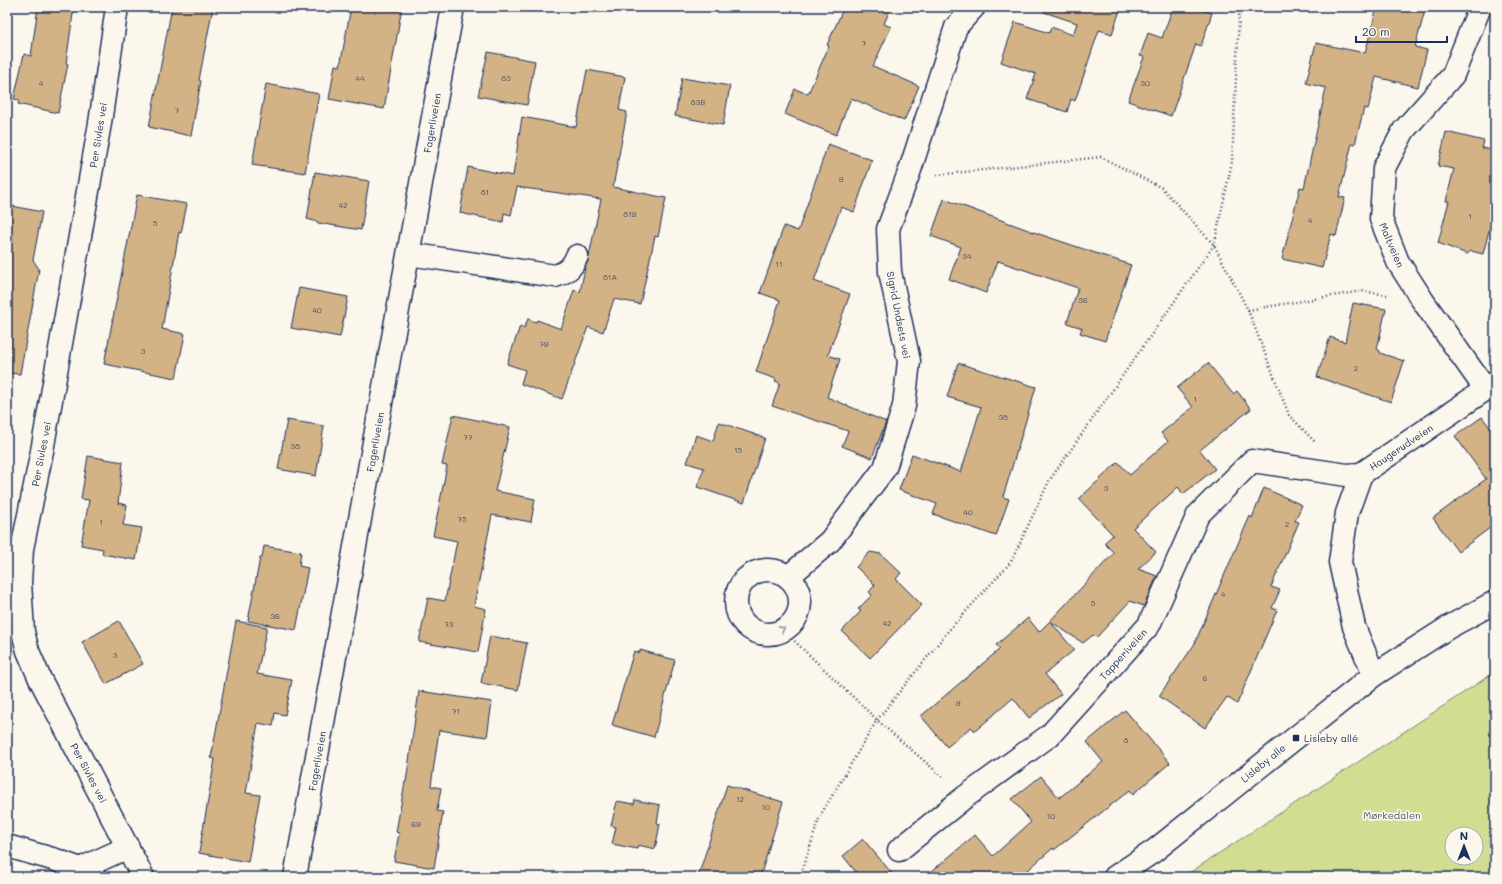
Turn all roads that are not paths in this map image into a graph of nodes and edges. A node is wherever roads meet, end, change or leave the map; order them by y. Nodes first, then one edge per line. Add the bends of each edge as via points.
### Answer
1 (117, 7) edge
2 (453, 7) edge
3 (974, 7) edge
4 (1480, 7) edge
5 (409, 254) junction
6 (577, 256) dead end
7 (1491, 386) edge
8 (1354, 474) junction
9 (788, 577) junction
10 (1495, 602) edge
11 (1374, 675) junction
12 (7, 846) edge
13 (128, 846) junction
14 (899, 850) dead end
15 (77, 873) edge
16 (143, 877) edge
17 (295, 877) edge
18 (1115, 877) edge

1 - 13 street, Per Sivles vei via 96,147 22,549 20,611 28,651 40,679
2 - 5 street, Fagerliveien
3 - 9 street, Sigrid Undsets vei via 956,27 910,170 888,229 890,272 909,361 904,406 885,468 830,541
4 - 7 street, Maltveien via 1452,75 1404,130 1384,168 1381,220 1398,262 1423,301
5 - 6 street via 555,276 571,268
5 - 17 street, Fagerliveien
7 - 8 street, Haugerudveien
8 - 11 street, Haugerudveien via 1340,562 1354,626
8 - 14 street, Tapperiveien via 1252,461 1198,515 1149,626 1050,735 965,797
9 -> 9 street via 777,571 765,570 754,573 744,581 738,591 736,603 738,614 746,625 757,632 771,634 783,630 794,621 799,610 800,598 796,586
10 - 11 street, Lisleby alle via 1449,626
11 - 18 street, Lisleby alle via 1154,851
12 - 15 street via 56,860
13 - 15 street
13 - 16 street, Per Sivles vei

